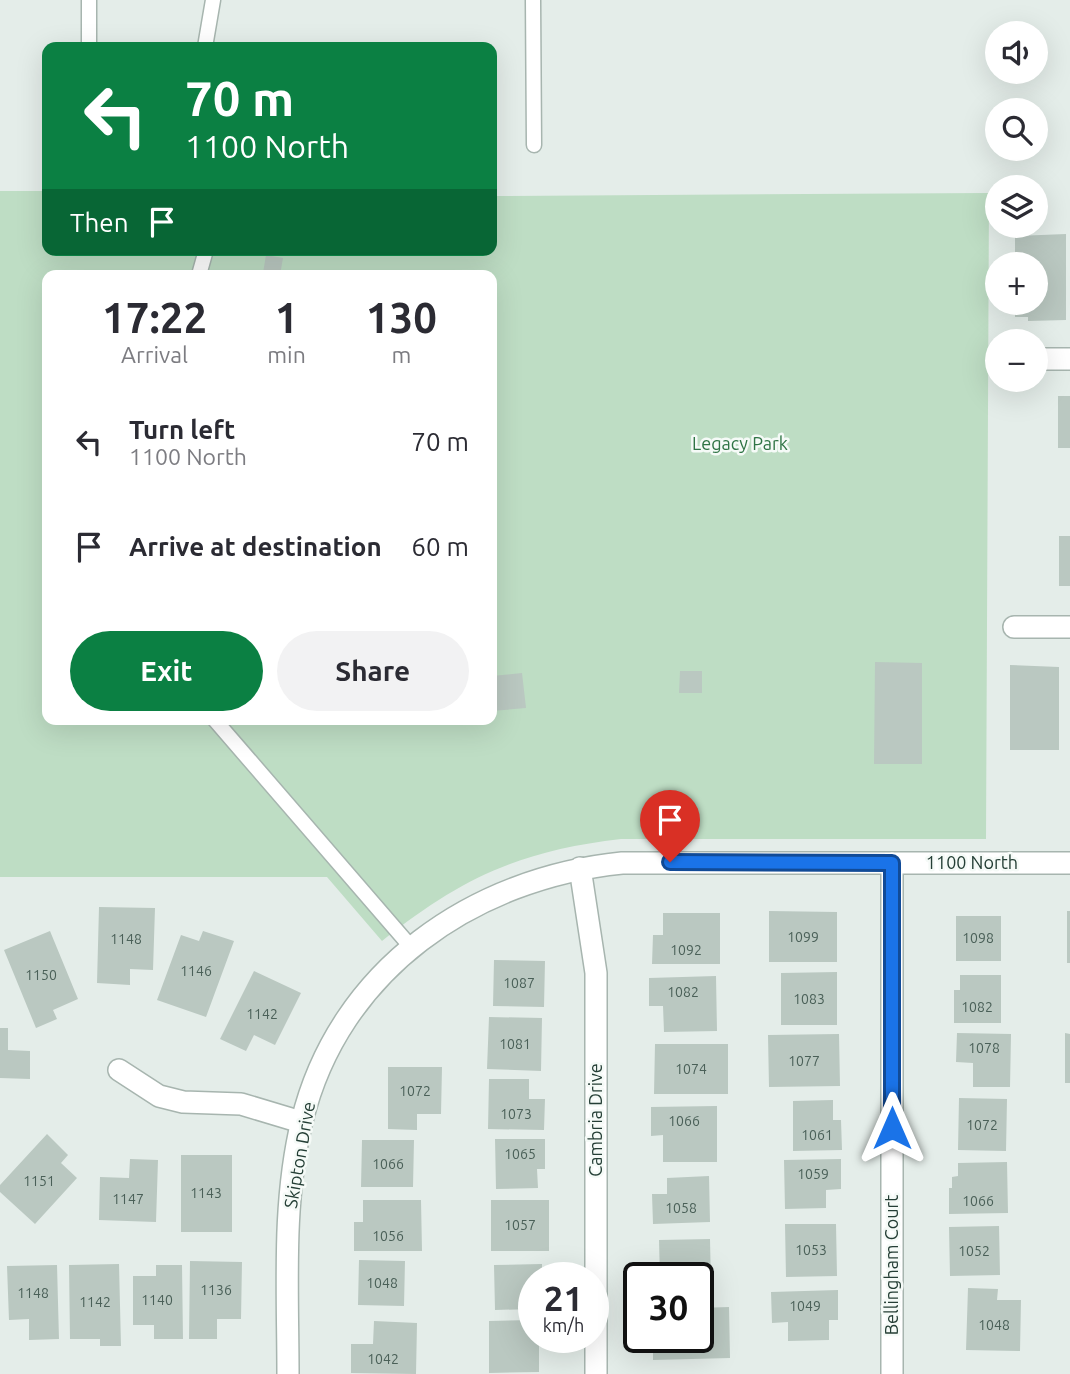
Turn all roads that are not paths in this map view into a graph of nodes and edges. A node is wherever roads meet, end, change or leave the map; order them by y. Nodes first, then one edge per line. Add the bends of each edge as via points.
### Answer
1 (89, 0) edge
2 (213, 0) edge
3 (533, 0) edge
4 (89, 42) edge
5 (206, 42) edge
6 (534, 145) dead end
7 (1048, 359) edge
8 (1070, 359) edge
9 (1014, 627) dead end
10 (1070, 627) edge
11 (219, 725) edge
12 (892, 863) junction
13 (1070, 863) edge
14 (580, 868) junction
15 (411, 947) junction
16 (120, 1070) dead end
17 (301, 1122) junction
18 (288, 1374) edge
19 (596, 1374) edge
20 (892, 1374) edge

1 - 4 lane
2 - 5 lane
3 - 6 lane
7 - 8 street
9 - 10 street
11 - 15 lane
12 - 13 street, 1100 North
12 - 14 street, 1100 North via 622,863
12 - 20 street, Bellingham Court
14 - 15 street, Skipton Drive via 496,894
14 - 19 street, Cambria Drive via 596,973
15 - 17 street, Skipton Drive via 373,985 337,1037
16 - 17 street via 159,1096 183,1102 241,1104
17 - 18 street, Skipton Drive via 289,1225

